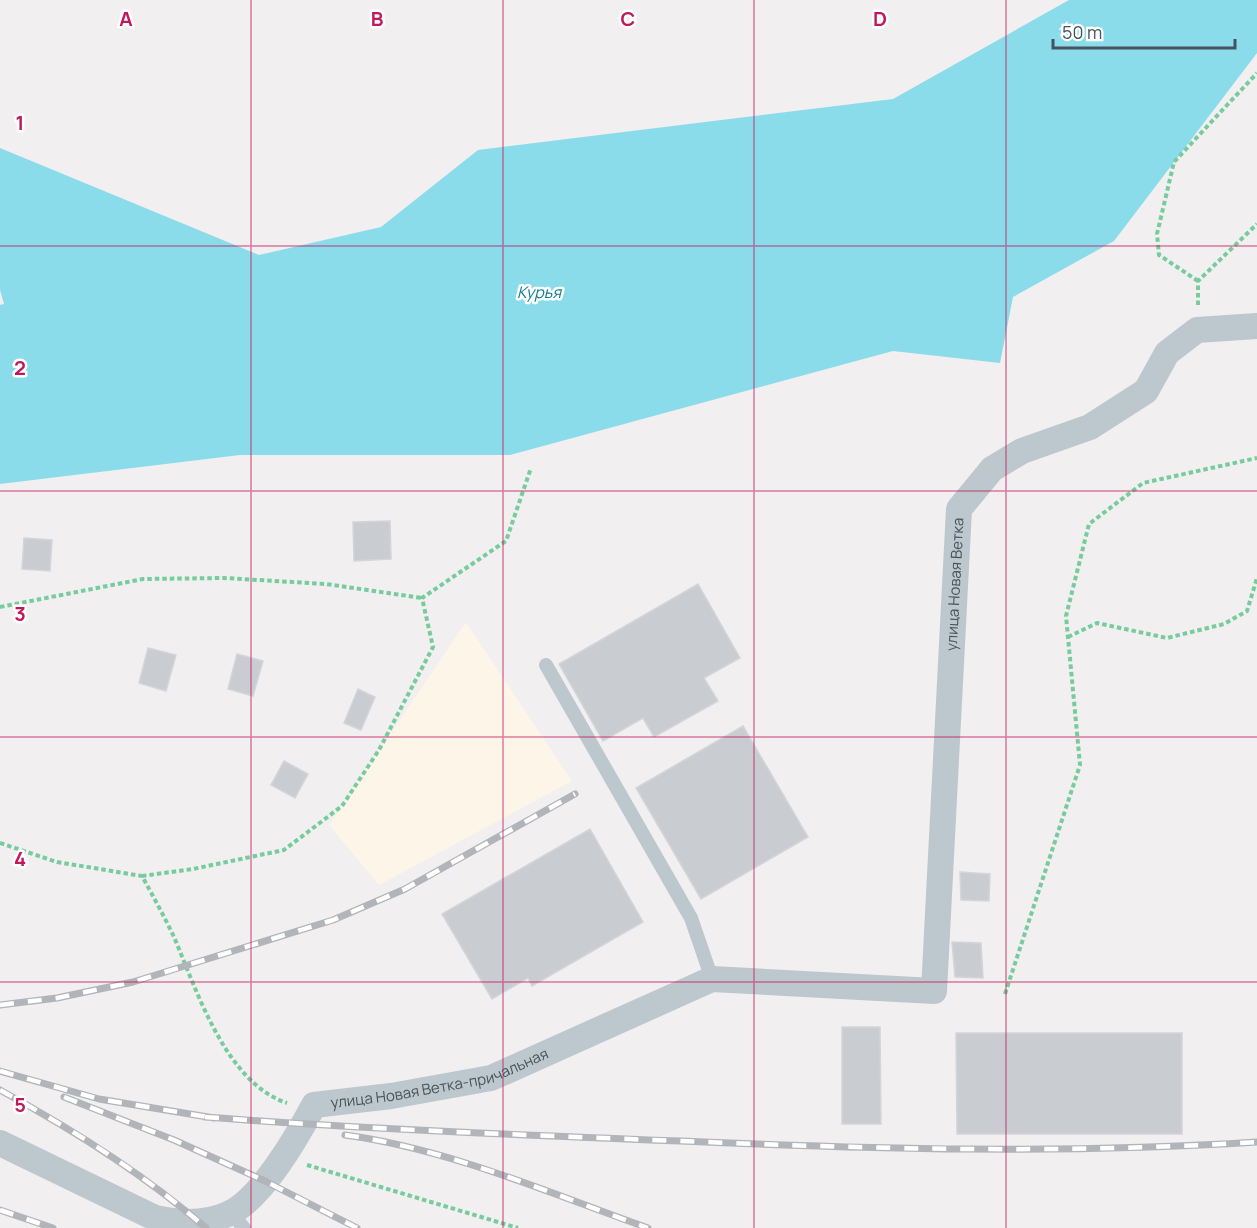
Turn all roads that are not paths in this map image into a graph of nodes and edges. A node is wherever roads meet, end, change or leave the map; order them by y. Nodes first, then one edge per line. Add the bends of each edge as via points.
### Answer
1 (1257, 326) edge
2 (546, 665) dead end
3 (712, 979) junction
4 (934, 991) joint
5 (0, 1143) edge
6 (237, 1221) edge

1 - 4 street, улица Новая Ветка via 1197,330 1167,353 1146,391 1090,427 1022,451 992,469 959,509
2 - 3 lane via 691,918
3 - 4 street, улица Новая Ветка-причальная
3 - 6 street, улица Новая Ветка-причальная via 491,1078 314,1105 283,1158
5 - 6 street, улица Новая Ветка-причальная via 155,1218 176,1222 215,1218

